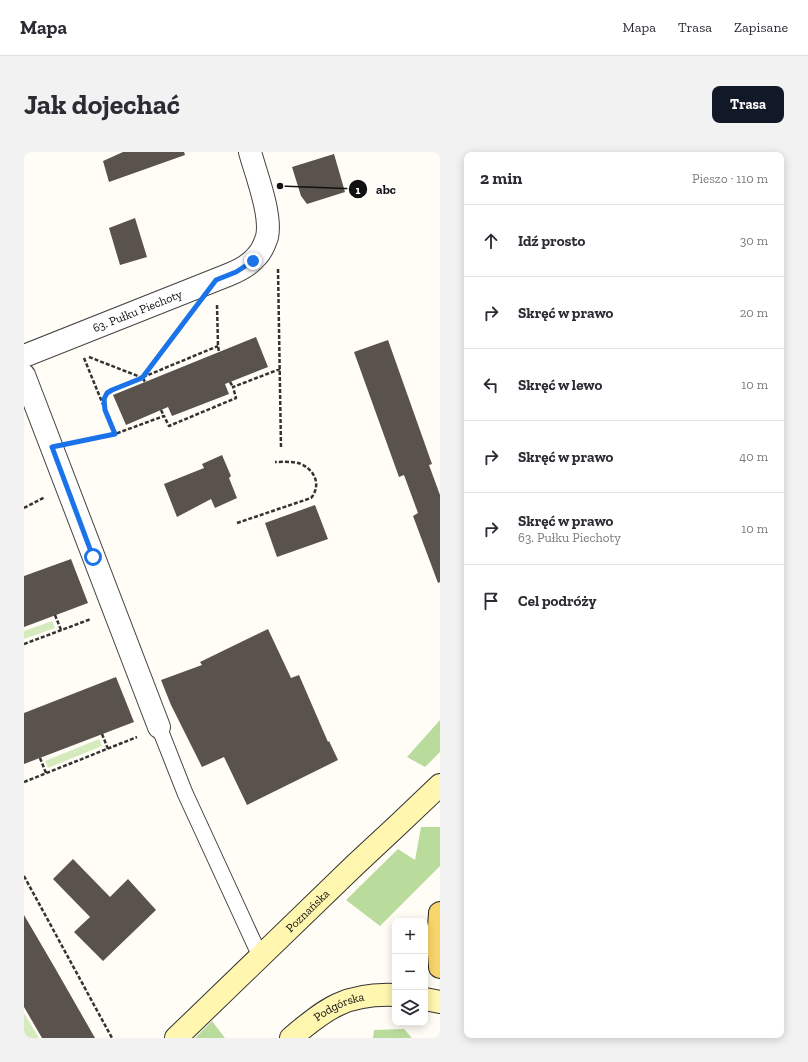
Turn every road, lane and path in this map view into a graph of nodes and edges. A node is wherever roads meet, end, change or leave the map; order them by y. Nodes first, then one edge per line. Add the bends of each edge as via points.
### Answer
1 (250, 152) edge
2 (278, 266) dead end
3 (216, 280) junction
4 (189, 317) dead end
5 (218, 346) junction
6 (219, 352) dead end
7 (24, 356) edge
8 (280, 369) junction
9 (24, 375) edge
10 (142, 378) junction
11 (145, 382) dead end
12 (230, 382) dead end
13 (233, 387) junction
14 (105, 410) junction
15 (161, 410) dead end
16 (164, 416) junction
17 (115, 434) junction
18 (52, 447) junction
19 (281, 448) dead end
20 (275, 462) dead end
21 (237, 524) dead end
22 (114, 610) junction
23 (55, 615) dead end
24 (61, 630) junction
25 (24, 644) edge
26 (159, 727) junction
27 (102, 734) dead end
28 (108, 750) junction
29 (40, 758) dead end
30 (46, 773) junction
31 (24, 782) edge
32 (440, 785) edge
33 (24, 876) edge
34 (440, 913) edge
35 (260, 956) junction
36 (440, 967) edge
37 (392, 995) edge
38 (428, 1000) edge
39 (440, 1002) edge
40 (112, 1038) edge
41 (176, 1038) edge
42 (291, 1038) edge

1 - 3 street, 63. Pułku Piechoty via 265,205 267,237 253,261 236,272
2 - 8 path
3 - 5 path
3 - 7 street, 63. Pułku Piechoty
4 - 10 path
5 - 6 path
5 - 10 path
8 - 13 path
8 - 19 path
9 - 18 street
10 - 11 path
10 - 14 path via 107,393 104,399
10 - 14 path via 83,355
12 - 13 path
13 - 16 path via 236,398 169,426
14 - 17 path
15 - 16 path
16 - 17 path
17 - 18 path
18 - 22 street
20 - 21 path via 301,464 310,471 317,483 316,492 311,498
22 - 24 path
22 - 26 street
23 - 24 path
24 - 25 path
26 - 28 path
26 - 35 lane via 185,793
27 - 28 path
28 - 30 path
29 - 30 path
30 - 31 path
32 - 35 street, Poznańska
33 - 40 path
34 - 36 main road
35 - 41 street, Poznańska
37 - 42 street, Podgórska via 361,996 343,1002 325,1011
38 - 39 street

